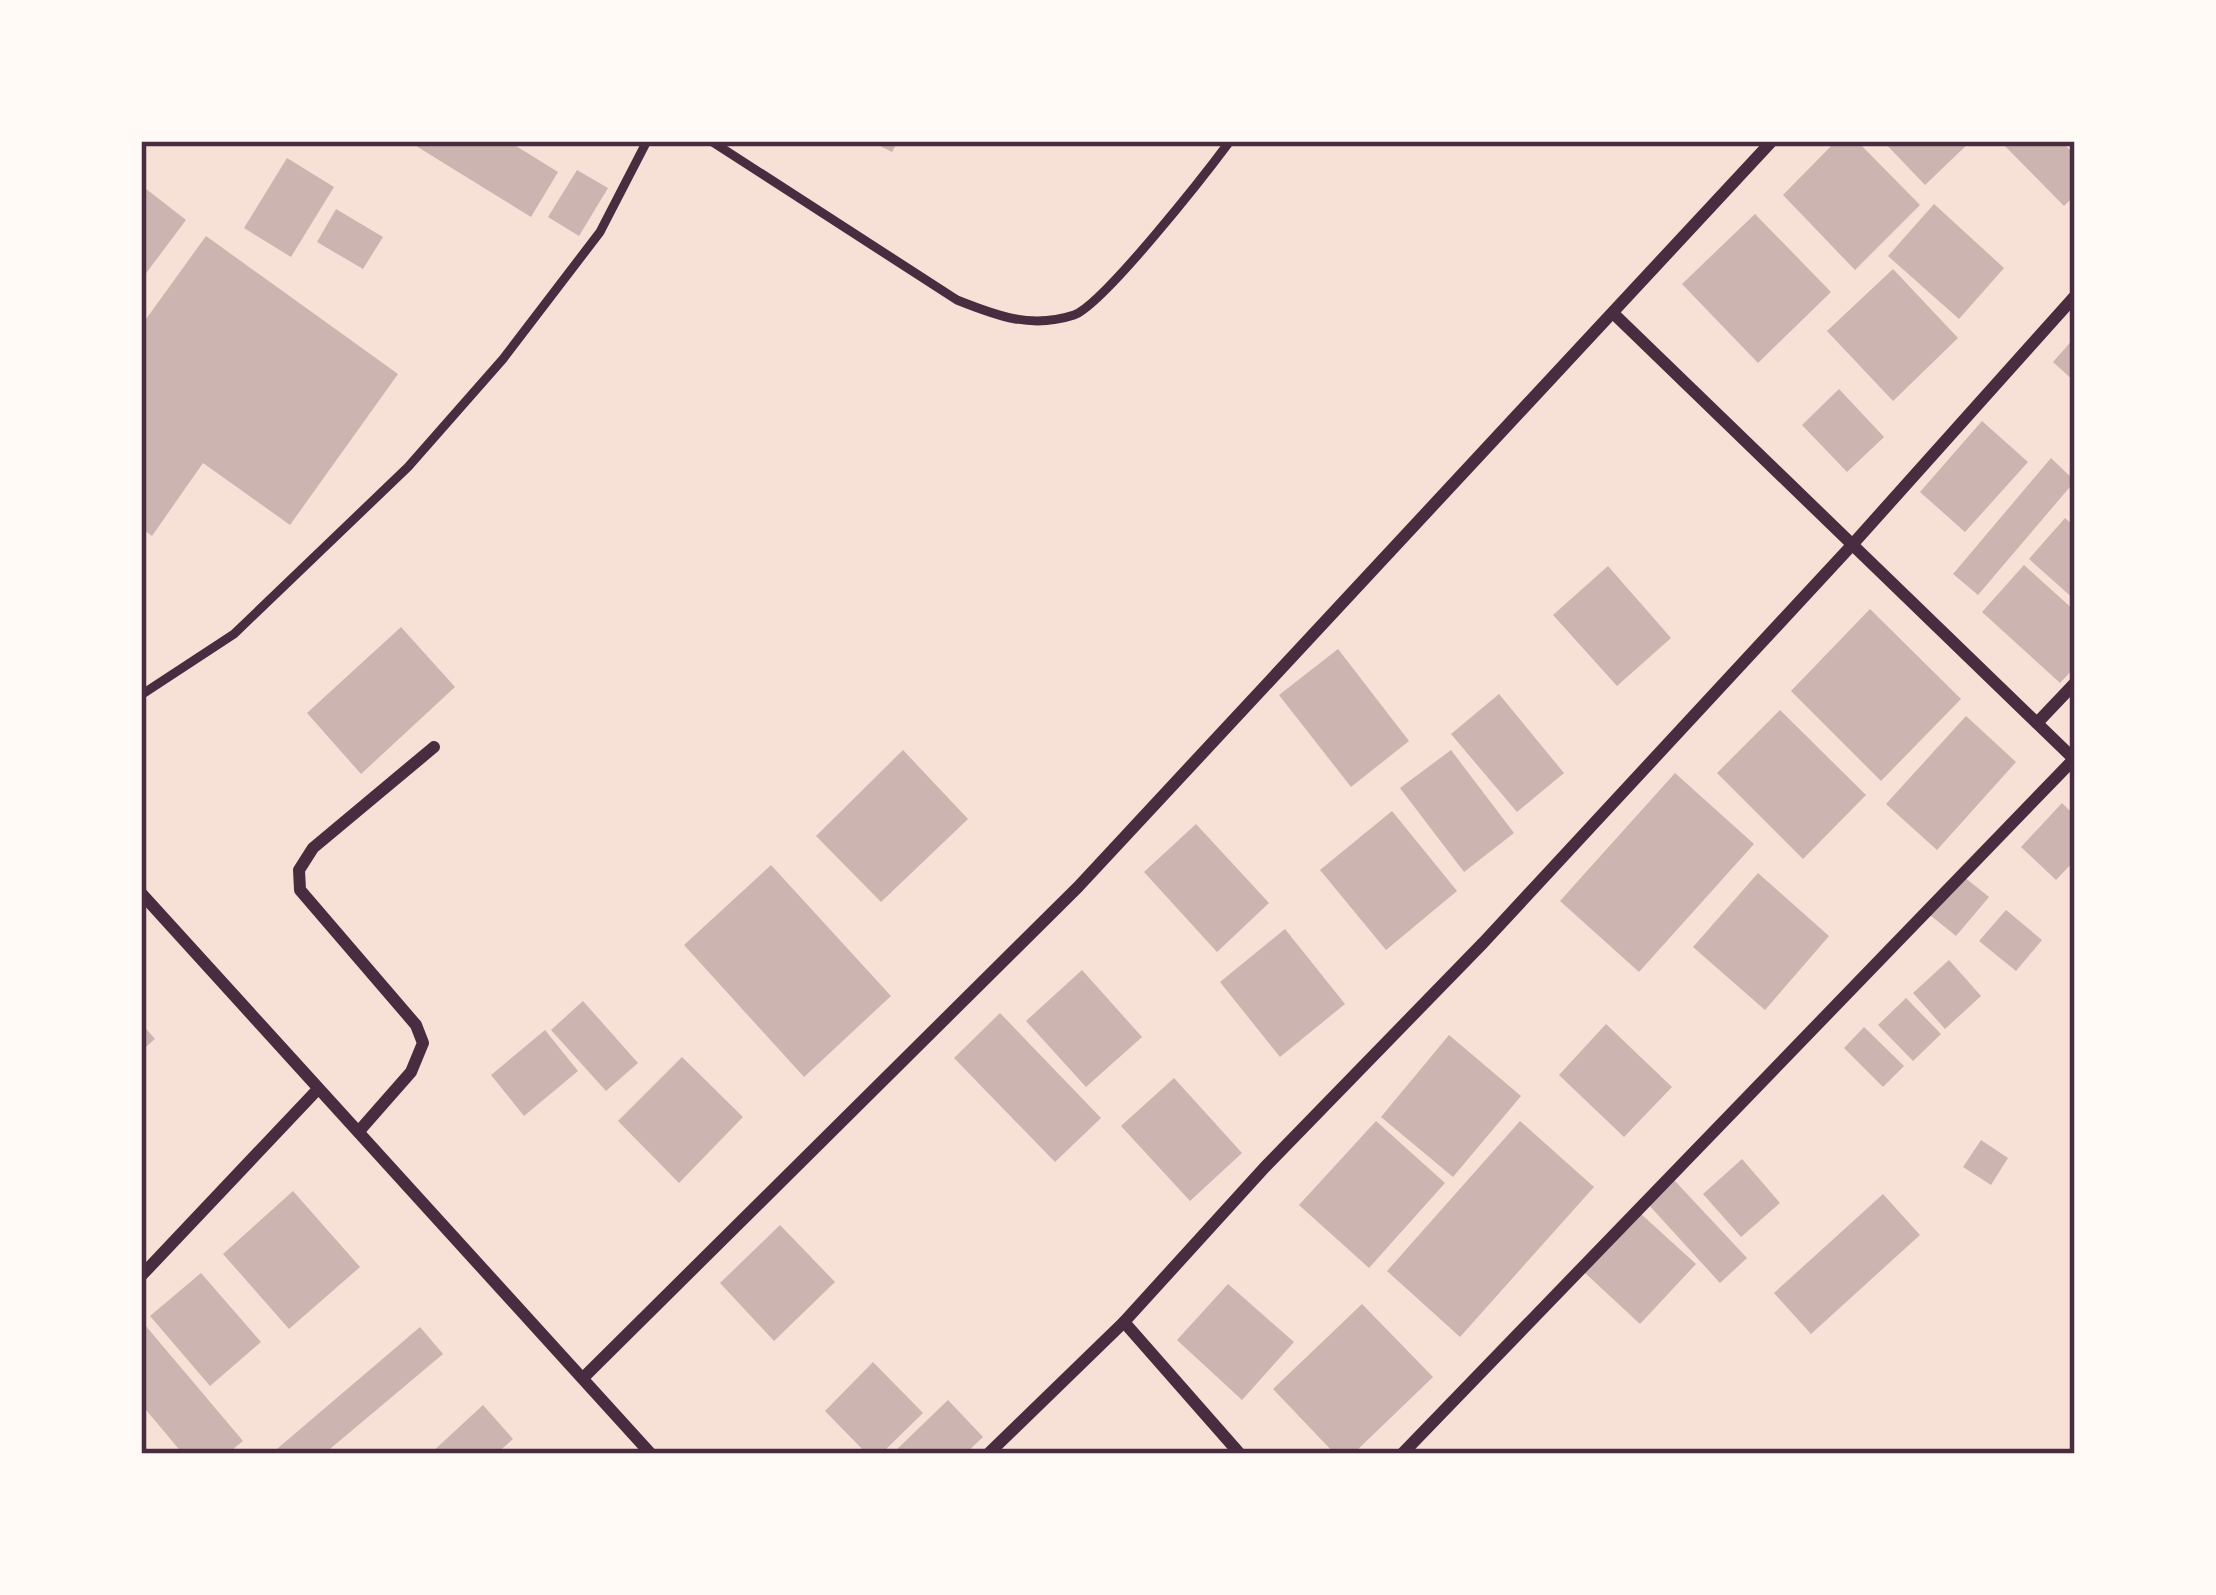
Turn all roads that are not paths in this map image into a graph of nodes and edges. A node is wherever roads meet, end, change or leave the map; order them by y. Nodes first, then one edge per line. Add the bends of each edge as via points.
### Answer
1 (647, 141) edge
2 (711, 141) edge
3 (1230, 141) edge
4 (1772, 141) edge
5 (2075, 296) edge
6 (1614, 314) junction
7 (1852, 545) junction
8 (2075, 683) edge
9 (141, 694) edge
10 (2037, 723) junction
11 (434, 748) dead end
12 (2074, 759) edge
13 (141, 893) edge
14 (318, 1089) junction
15 (360, 1130) junction
16 (141, 1276) edge
17 (1124, 1322) junction
18 (583, 1378) junction
19 (651, 1454) edge
20 (988, 1454) edge
21 (1240, 1454) edge
22 (1402, 1454) edge

1 - 9 lane via 599,232 408,466 234,634
2 - 3 lane via 957,300 1030,323 1079,314 1178,210
4 - 6 street
5 - 7 street
6 - 7 street
6 - 18 street via 1078,887
7 - 10 street
7 - 17 street
8 - 10 street
10 - 12 street
11 - 15 street via 313,848 299,870 300,890 416,1024 423,1043 411,1072
12 - 22 street
13 - 14 street
14 - 15 street
14 - 16 street
15 - 18 street
17 - 20 street
17 - 21 street
18 - 19 street

